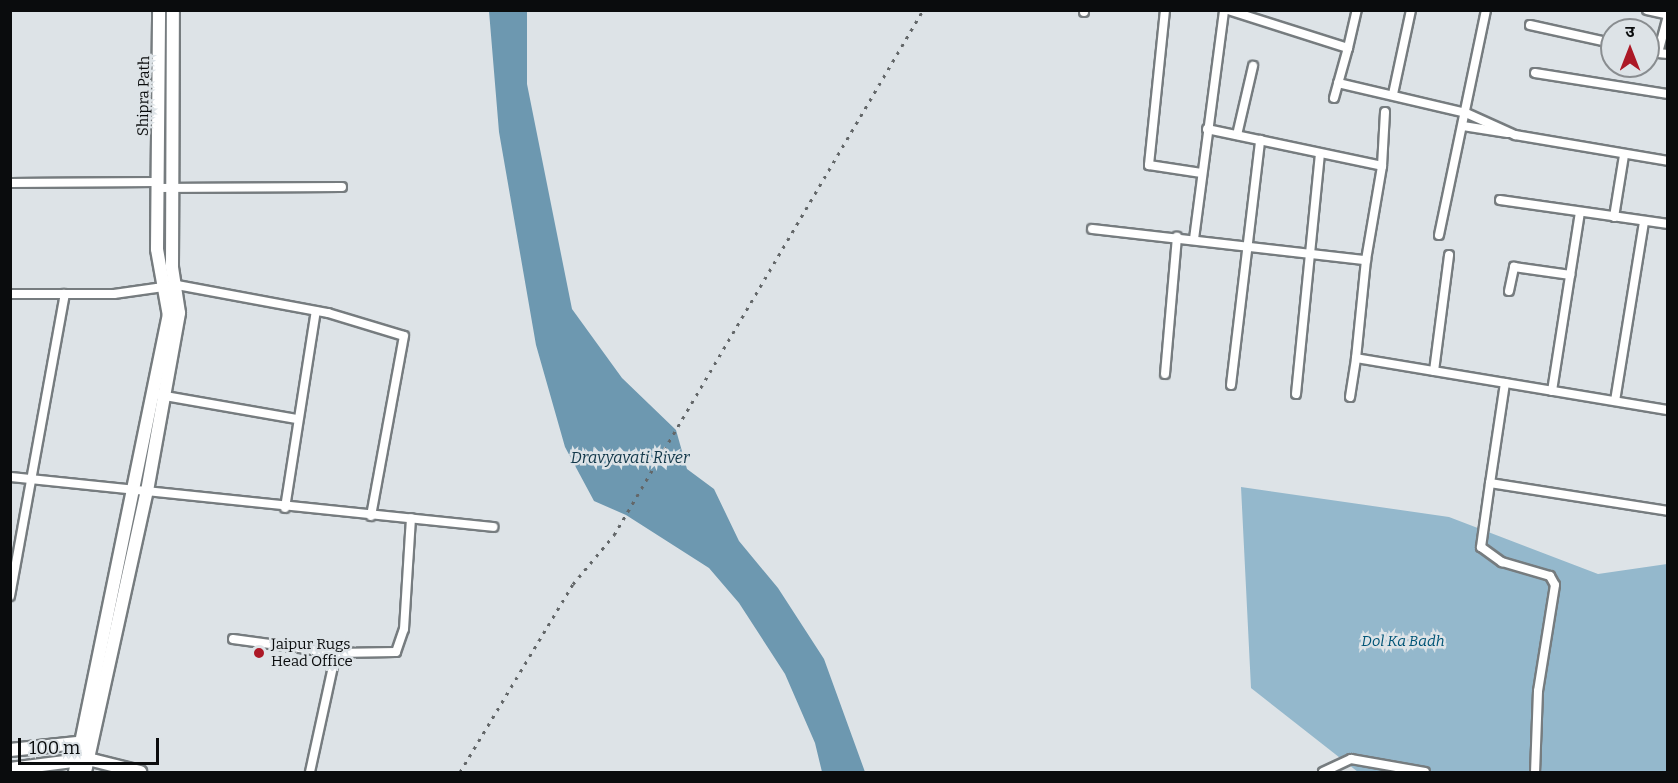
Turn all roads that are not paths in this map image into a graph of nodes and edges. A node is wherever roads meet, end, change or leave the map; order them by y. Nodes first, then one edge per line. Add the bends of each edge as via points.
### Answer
1 (159, 10) edge
2 (173, 10) edge
3 (1165, 10) edge
4 (1226, 10) edge
5 (1357, 10) edge
6 (1411, 10) edge
7 (1486, 10) edge
8 (1647, 10) edge
9 (1668, 15) edge
10 (1530, 25) dead end
11 (1600, 40) edge
12 (1348, 48) junction
13 (1663, 54) edge
14 (1253, 66) dead end
15 (1535, 73) dead end
16 (1338, 83) junction
17 (1393, 94) junction
18 (1668, 94) edge
19 (1334, 98) dead end
20 (1385, 112) dead end
21 (1466, 113) junction
22 (1463, 126) junction
23 (1207, 129) junction
24 (1237, 135) junction
25 (1515, 135) junction
26 (1260, 140) junction
27 (1320, 154) junction
28 (1624, 155) junction
29 (1668, 161) edge
30 (1382, 166) junction
31 (1201, 174) junction
32 (10, 183) edge
33 (156, 185) junction
34 (342, 187) dead end
35 (173, 189) junction
36 (1500, 200) dead end
37 (1580, 212) junction
38 (1614, 217) junction
39 (1644, 221) junction
40 (1668, 224) edge
41 (1092, 229) dead end
42 (1439, 235) dead end
43 (1177, 237) junction
44 (1194, 239) junction
45 (1245, 245) junction
46 (1310, 253) junction
47 (1449, 255) dead end
48 (1366, 260) junction
49 (1570, 276) junction
50 (171, 285) junction
51 (1509, 291) dead end
52 (10, 294) edge
53 (65, 294) junction
54 (316, 311) junction
55 (1356, 358) junction
56 (1434, 371) junction
57 (1165, 374) dead end
58 (1505, 383) junction
59 (1231, 385) dead end
60 (1552, 391) junction
61 (1296, 394) dead end
62 (160, 395) junction
63 (1350, 397) dead end
64 (1615, 401) junction
65 (1668, 410) edge
66 (297, 419) junction
67 (10, 477) edge
68 (30, 479) junction
69 (1490, 483) junction
70 (141, 490) junction
71 (285, 508) junction
72 (1668, 511) edge
73 (371, 516) junction
74 (411, 518) junction
75 (492, 527) dead end
76 (10, 596) edge
77 (233, 639) dead end
78 (336, 653) junction
79 (86, 742) junction
80 (10, 750) edge
81 (83, 759) junction
82 (10, 768) edge
83 (75, 772) edge
84 (85, 772) edge
85 (140, 772) edge
86 (310, 772) edge
87 (1323, 772) edge
88 (1425, 772) edge
89 (1535, 772) edge

1 - 33 street, Shipra Path
2 - 35 street
3 - 31 street via 1149,165
4 - 12 street
4 - 23 street
5 - 12 street
6 - 17 street
7 - 21 street
8 - 9 street
9 - 13 street
10 - 11 street
12 - 16 street
14 - 24 street
15 - 18 street
16 - 17 street
16 - 19 street
17 - 21 street
20 - 30 street
21 - 22 street
21 - 25 street
22 - 25 street
22 - 42 street
23 - 24 street
23 - 31 street
24 - 26 street
25 - 28 street
26 - 27 street
26 - 45 street
27 - 30 street
27 - 46 street
28 - 29 street
28 - 38 street
30 - 48 street
31 - 44 street
32 - 33 street
33 - 35 street
33 - 50 street, Shipra Path via 157,249
34 - 35 street
35 - 50 street
36 - 37 street
37 - 38 street
37 - 49 street
38 - 39 street
39 - 40 street
39 - 64 street
41 - 43 street
43 - 44 street
43 - 57 street
44 - 45 street
45 - 46 street
45 - 59 street
46 - 48 street
46 - 61 street
47 - 56 street
48 - 55 street
49 - 51 street via 1514,267
49 - 60 street
50 - 53 street via 114,294
50 - 54 street
50 - 62 street
52 - 53 street
53 - 68 street
54 - 66 street
54 - 73 street via 404,336
55 - 56 street
55 - 63 street
56 - 58 street
58 - 60 street
58 - 69 street
60 - 64 street
62 - 66 street
62 - 70 street
64 - 65 street
66 - 71 street
67 - 68 street
68 - 70 street
68 - 76 street
69 - 72 street
69 - 89 street via 1481,547 1502,562 1550,576 1555,585 1538,691
70 - 71 street
70 - 79 street
71 - 73 street
73 - 74 street
74 - 75 street
74 - 78 street via 404,629 396,652
77 - 78 street
78 - 86 street
79 - 80 street
79 - 81 street
81 - 82 street
81 - 83 street
81 - 84 street
81 - 85 street
87 - 88 street via 1351,759

